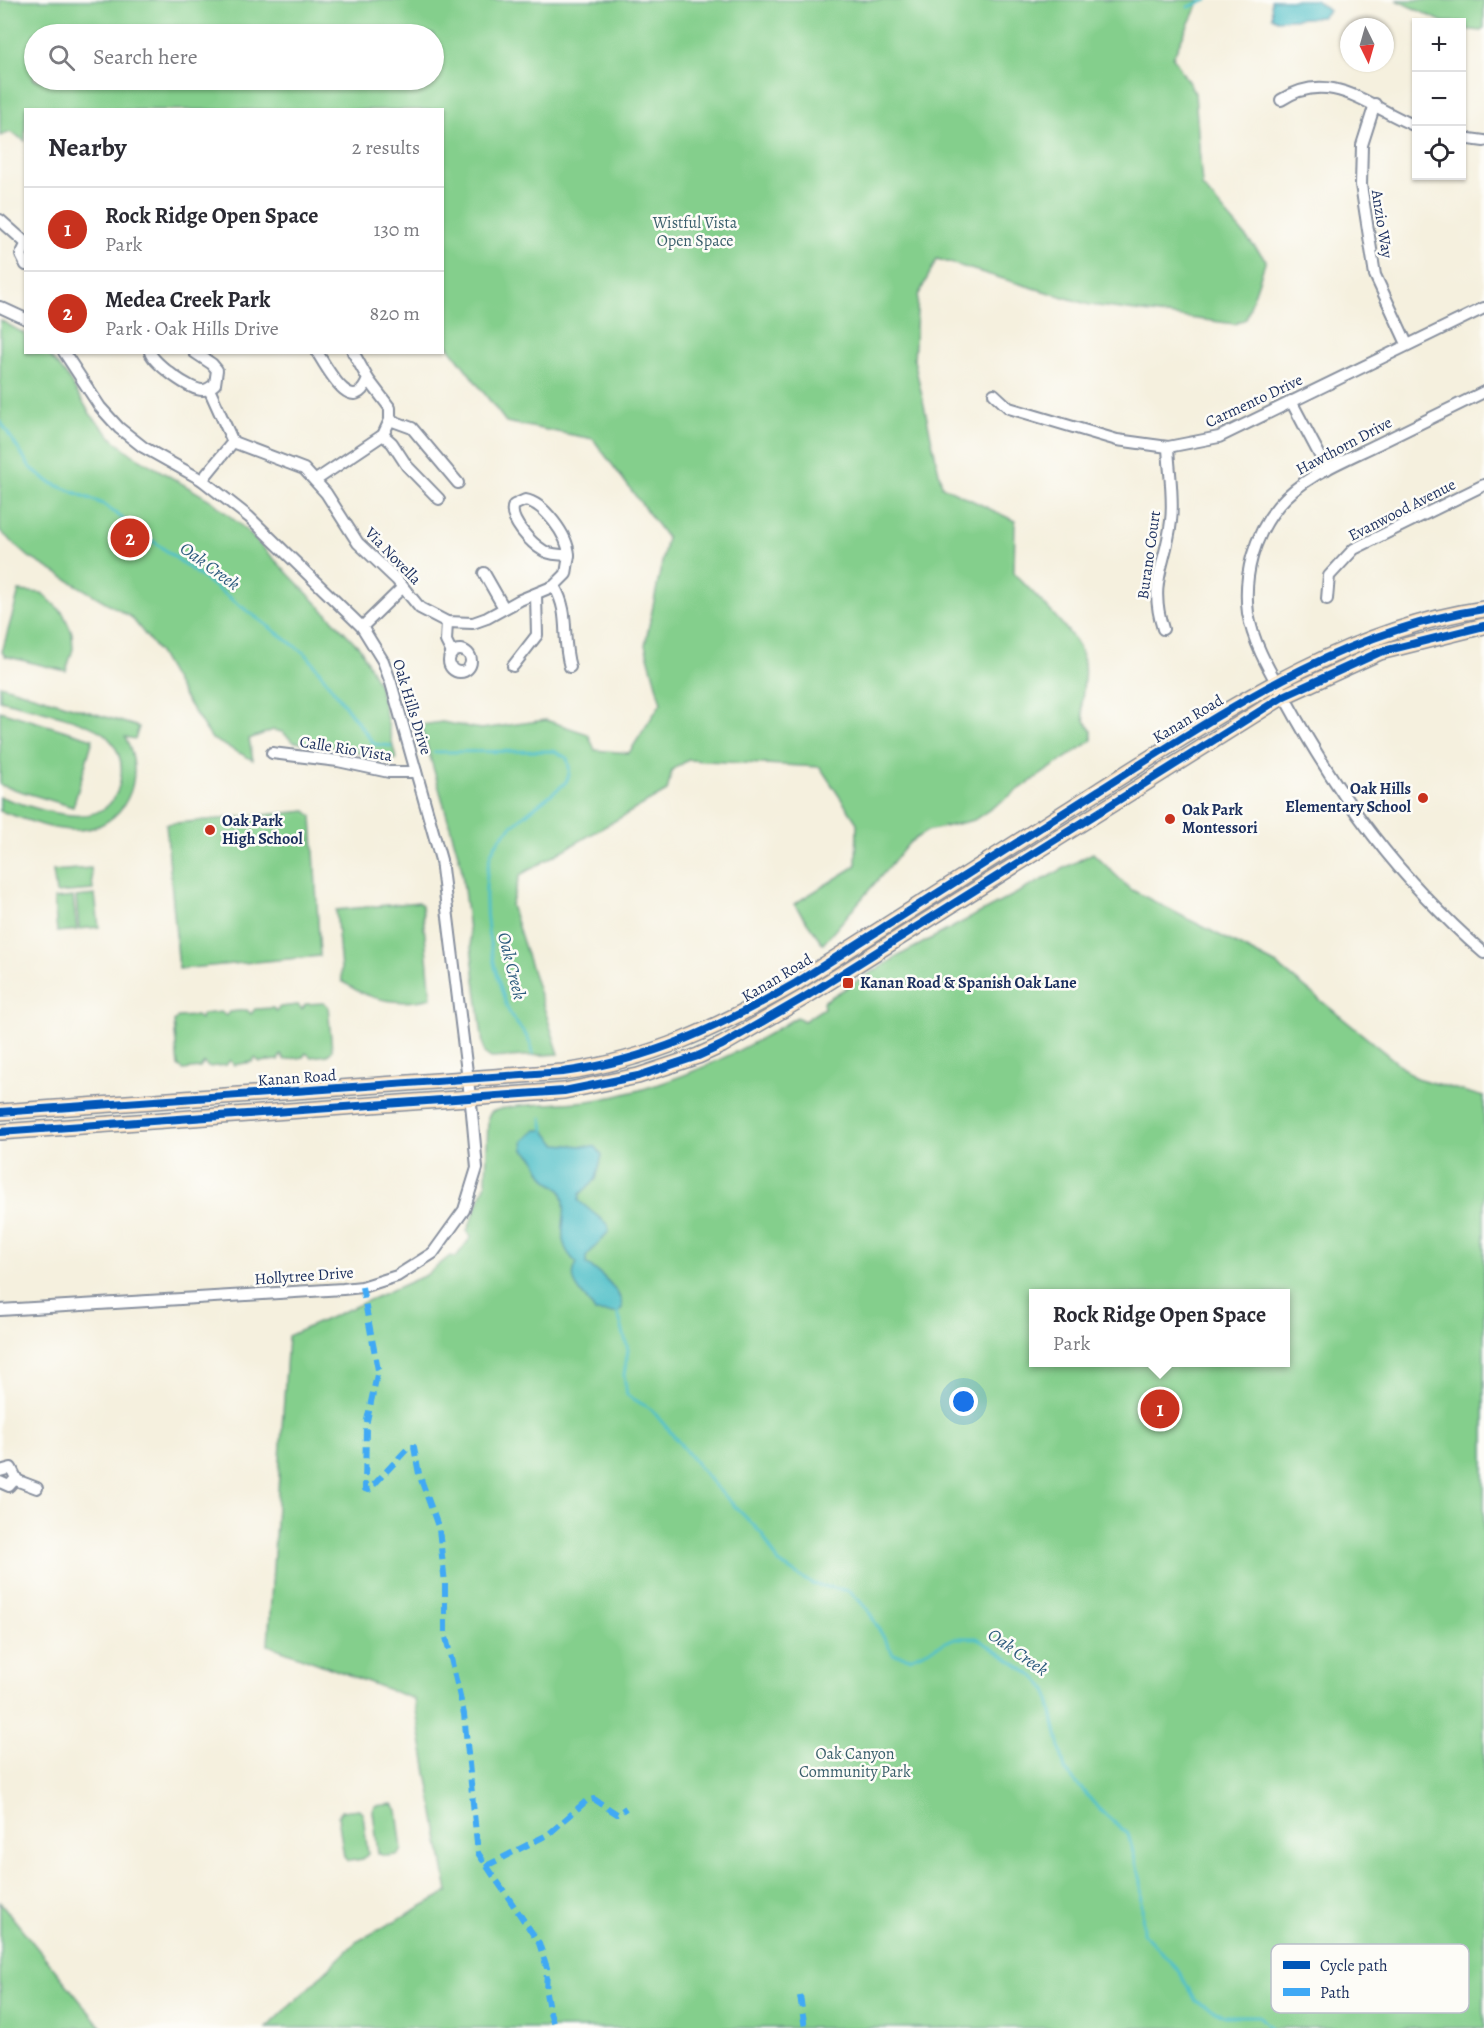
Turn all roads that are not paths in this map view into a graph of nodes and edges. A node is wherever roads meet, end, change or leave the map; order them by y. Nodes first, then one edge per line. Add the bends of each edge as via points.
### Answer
1 (1281, 100) dead end
2 (1375, 104) junction
3 (1412, 124) edge
4 (1466, 139) edge
5 (1484, 141) edge
6 (0, 220) edge
7 (24, 242) edge
8 (0, 307) edge
9 (1484, 308) edge
10 (24, 318) edge
11 (1407, 344) junction
12 (65, 354) edge
13 (151, 354) edge
14 (197, 354) edge
15 (318, 354) edge
16 (354, 354) edge
17 (368, 379) junction
18 (209, 389) junction
19 (1484, 392) edge
20 (994, 394) dead end
21 (1292, 401) junction
22 (390, 420) junction
23 (383, 435) junction
24 (233, 442) junction
25 (1168, 447) junction
26 (1327, 469) junction
27 (202, 480) junction
28 (316, 480) junction
29 (458, 483) dead end
30 (1484, 485) edge
31 (439, 499) dead end
32 (569, 555) junction
33 (484, 573) dead end
34 (554, 586) junction
35 (403, 587) junction
36 (536, 595) junction
37 (1327, 599) dead end
38 (504, 608) junction
39 (1484, 609) edge
40 (447, 622) junction
41 (1484, 626) edge
42 (362, 627) junction
43 (1163, 629) dead end
44 (452, 653) dead end
45 (513, 666) dead end
46 (570, 668) dead end
47 (1276, 682) junction
48 (1284, 696) junction
49 (272, 753) dead end
50 (416, 772) junction
51 (1484, 953) edge
52 (468, 1079) junction
53 (470, 1097) junction
54 (0, 1112) edge
55 (0, 1131) edge
56 (0, 1310) edge
57 (0, 1471) edge
58 (16, 1480) junction
59 (0, 1482) edge
60 (37, 1488) dead end

1 - 2 street via 1297,90 1329,89
2 - 3 street
2 - 11 street, Anzio Way via 1362,145 1361,185 1375,275
4 - 5 street
6 - 7 street
8 - 10 street
9 - 11 street, Carmento Drive
11 - 21 street, Carmento Drive
12 - 27 street, Oak Hills Drive via 100,407 119,428 143,447
13 - 18 street via 156,363 196,390
14 - 18 street via 217,370 215,384
15 - 17 street via 341,389 348,393 358,393
16 - 17 street
17 - 22 street via 390,408
18 - 24 street
19 - 26 street, Hawthorn Drive
20 - 25 street, Carmento Drive via 1010,408 1117,440
21 - 25 street, Carmento Drive via 1218,437
21 - 26 street
22 - 23 street
22 - 29 street via 412,428
23 - 28 street
23 - 31 street
24 - 27 street
24 - 28 street, Via Novella via 292,463
25 - 43 street, Burano Court via 1171,522 1156,598
26 - 47 street, Hawthorn Drive via 1302,484 1278,506 1261,532 1250,564 1247,595 1251,627
27 - 42 street, Oak Hills Drive via 249,517
28 - 35 street, Via Novella via 358,543
30 - 37 street, Evanwood Avenue via 1354,549 1329,576
32 - 32 street via 561,529 533,501 514,505 513,520 543,551
32 - 34 street via 566,574
33 - 38 street
34 - 36 street, Via Novella
34 - 46 street via 564,605
35 - 40 street, Via Novella via 420,608
35 - 42 street
36 - 38 street, Via Novella
36 - 45 street via 537,636
38 - 40 street, Via Novella via 472,623
39 - 47 main road, Kanan Road via 1417,622 1380,634
40 - 44 street via 446,641
41 - 48 main road, Kanan Road via 1380,652
42 - 50 street, Oak Hills Drive via 392,683
47 - 48 street, Hawthorn Drive
47 - 52 main road, Kanan Road via 796,983 703,1034 601,1066
48 - 51 street, Hawthorn Drive via 1329,774 1385,854
48 - 53 main road, Kanan Road via 722,1045 668,1067 600,1085
49 - 50 street, Calle Rio Vista via 338,760 389,772
50 - 52 street, Oak Hills Drive via 441,860
52 - 53 street, Oak Hills Drive
52 - 54 main road, Kanan Road
53 - 55 main road, Kanan Road
53 - 56 street, Hollytree Drive via 477,1168 464,1210 433,1253 397,1276 343,1289
57 - 58 street via 11,1468
58 - 59 street via 9,1486
58 - 60 street

